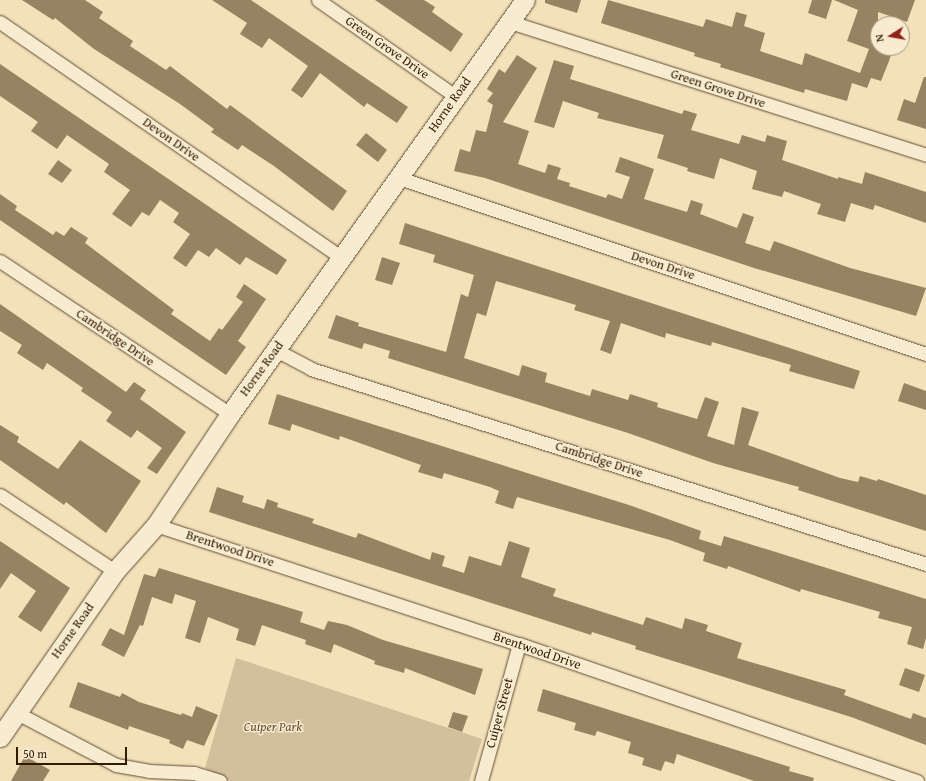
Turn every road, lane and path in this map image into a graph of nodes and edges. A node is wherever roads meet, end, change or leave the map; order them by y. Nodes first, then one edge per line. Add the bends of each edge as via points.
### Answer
1 (318, 0) edge
2 (525, 0) edge
3 (0, 22) edge
4 (510, 22) junction
5 (455, 96) junction
6 (926, 155) edge
7 (399, 178) junction
8 (342, 258) junction
9 (0, 261) edge
10 (276, 350) junction
11 (926, 354) edge
12 (230, 414) junction
13 (0, 495) edge
14 (156, 525) junction
15 (926, 564) edge
16 (115, 571) junction
17 (519, 644) junction
18 (17, 713) junction
19 (0, 737) edge
20 (220, 781) edge
21 (481, 781) edge
22 (917, 781) edge

1 - 5 street, Green Grove Drive
2 - 4 main road, Horne Road
3 - 8 street, Devon Drive
4 - 5 main road, Horne Road
4 - 6 street, Green Grove Drive
5 - 7 main road, Horne Road
7 - 8 main road, Horne Road
7 - 11 street, Devon Drive
8 - 10 main road, Horne Road
9 - 12 street, Cambridge Drive
10 - 12 main road, Horne Road
10 - 15 street, Cambridge Drive via 311,369
12 - 14 main road, Horne Road
13 - 16 street
14 - 16 main road, Horne Road
14 - 17 street, Brentwood Drive
16 - 18 main road, Horne Road
17 - 21 street, Cuiper Street
17 - 22 street, Brentwood Drive
18 - 19 main road, Horne Road
18 - 20 street via 116,765 149,771 194,773

